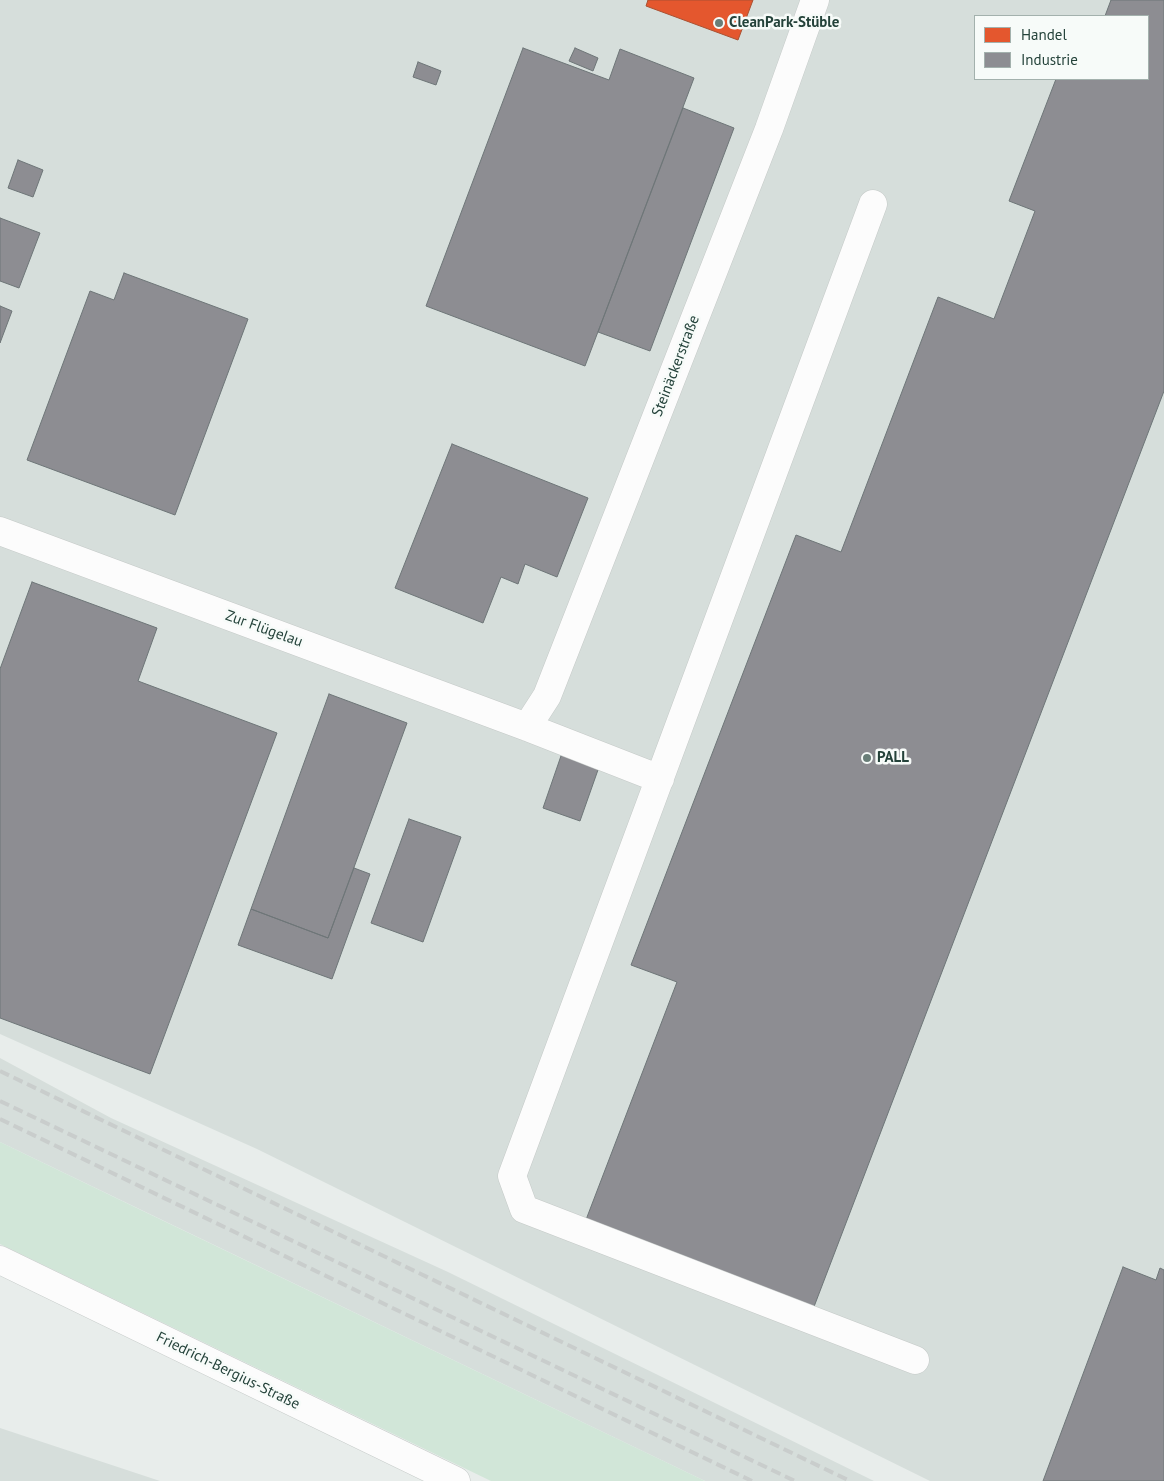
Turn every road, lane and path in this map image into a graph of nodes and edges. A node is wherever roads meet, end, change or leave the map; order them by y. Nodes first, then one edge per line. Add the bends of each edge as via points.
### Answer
1 (815, 0) edge
2 (873, 204) dead end
3 (0, 531) edge
4 (527, 727) junction
5 (660, 779) junction
6 (0, 1260) edge
7 (915, 1360) dead end
8 (456, 1481) edge

1 - 4 street, Steinäckerstraße via 769,129 547,696
2 - 5 street
3 - 4 street, Zur Flügelau
4 - 5 street, Zur Flügelau
5 - 7 street via 512,1176 524,1209
6 - 8 street, Friedrich-Bergius-Straße

